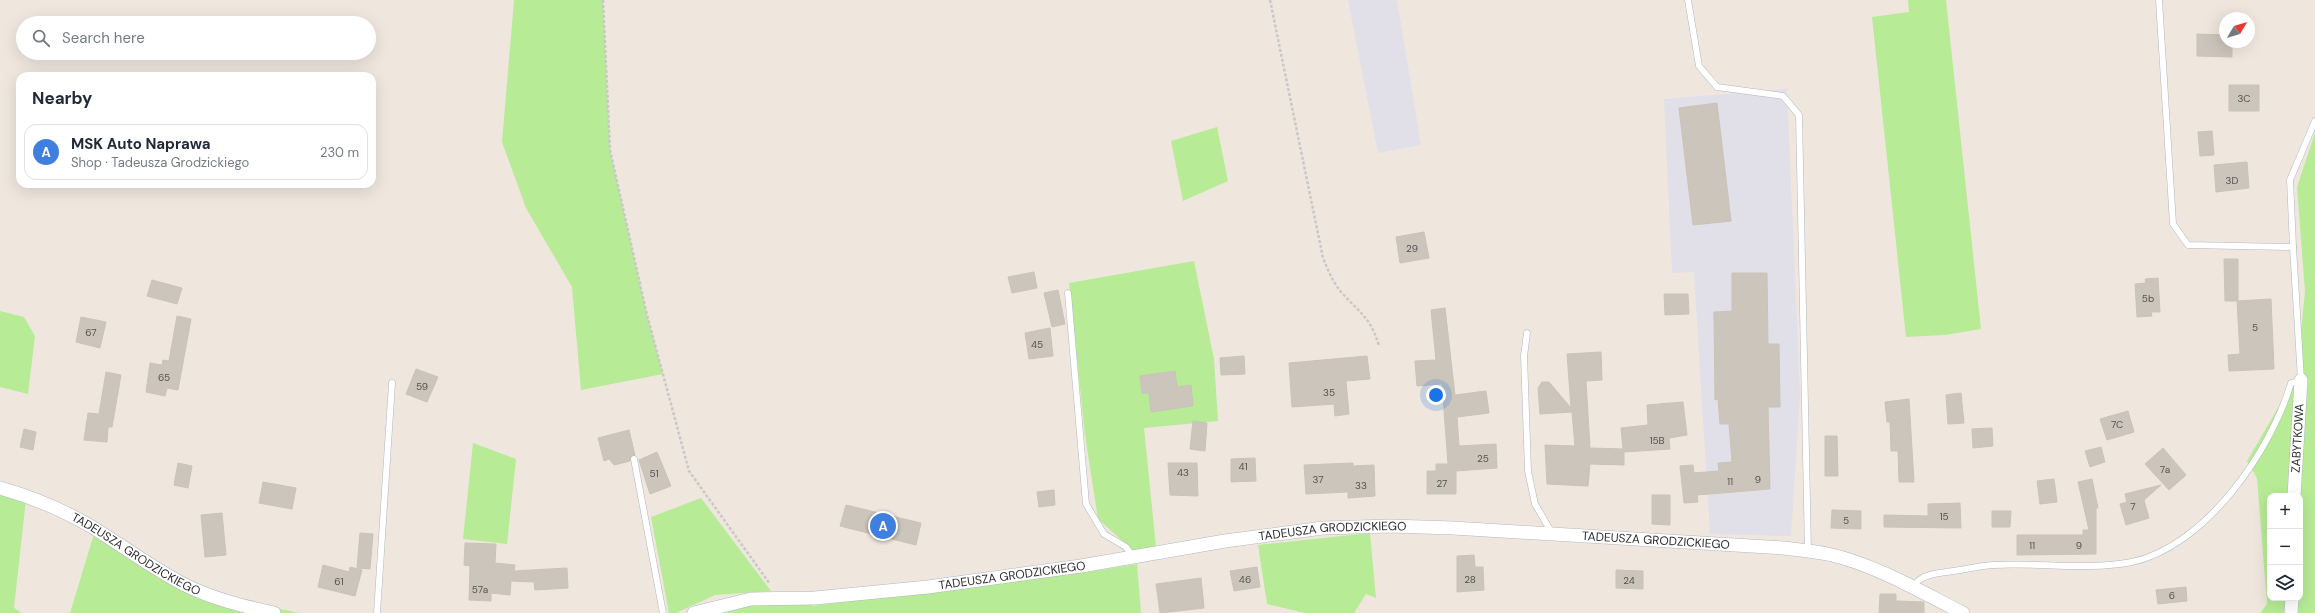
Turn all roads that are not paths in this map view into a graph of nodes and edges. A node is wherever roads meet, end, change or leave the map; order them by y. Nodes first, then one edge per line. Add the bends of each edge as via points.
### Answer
1 (1688, 0) edge
2 (2159, 0) edge
3 (2315, 121) edge
4 (2293, 247) junction
5 (1068, 293) dead end
6 (1527, 333) dead end
7 (2301, 380) junction
8 (392, 383) dead end
9 (634, 459) dead end
10 (0, 488) edge
11 (2294, 493) edge
12 (1552, 535) junction
13 (1808, 551) junction
14 (1133, 558) junction
15 (1913, 588) junction
16 (2292, 601) edge
17 (274, 613) edge
18 (377, 613) edge
19 (664, 613) edge
20 (694, 613) edge
21 (1963, 613) edge
22 (2291, 613) edge

1 - 13 lane via 1699,66 1717,87 1784,96 1799,115
2 - 4 lane via 2173,224 2188,245
3 - 4 lane via 2290,180
4 - 7 lane
5 - 14 lane via 1086,504 1104,534 1126,547
6 - 12 lane via 1524,356 1528,471 1535,504
7 - 11 street, ZABYTKOWA
7 - 15 lane via 2291,383 2275,424 2258,455 2217,509 2193,530 2152,556 2108,565 1993,565 1932,574 1918,580
8 - 18 lane
9 - 19 lane
10 - 17 street, TADEUSZA GRODZICKIEGO via 71,515 194,589 231,603
12 - 13 street, TADEUSZA GRODZICKIEGO
12 - 14 street, TADEUSZA GRODZICKIEGO via 1430,527 1323,528 1225,541
13 - 15 street, TADEUSZA GRODZICKIEGO via 1845,559
14 - 20 street, TADEUSZA GRODZICKIEGO via 906,590 781,600 745,600
15 - 21 street, TADEUSZA GRODZICKIEGO
16 - 22 street

